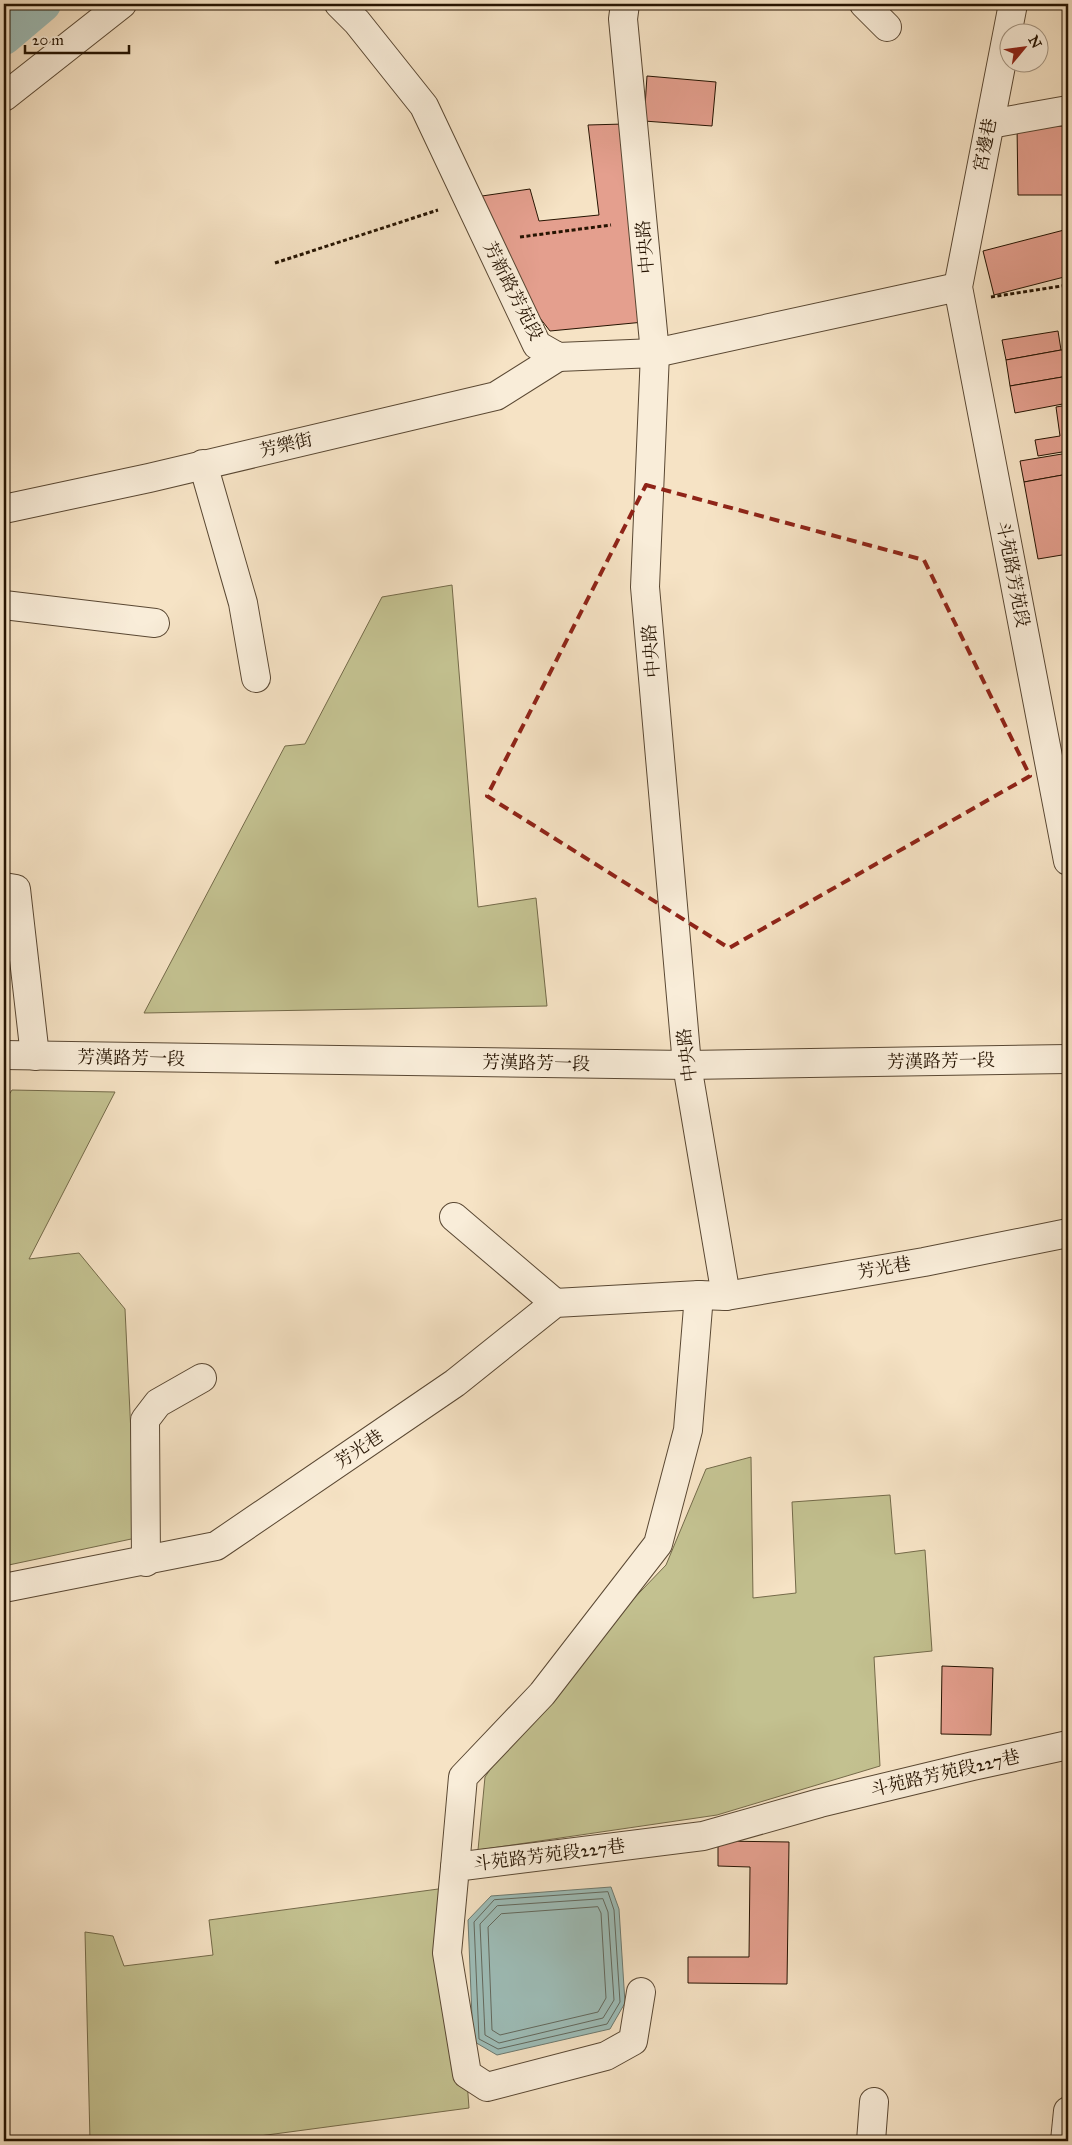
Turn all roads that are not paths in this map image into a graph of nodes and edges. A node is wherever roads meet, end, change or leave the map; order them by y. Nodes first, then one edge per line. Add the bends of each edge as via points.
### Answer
1 (122, 4) edge
2 (339, 4) edge
3 (625, 4) edge
4 (864, 4) edge
5 (1013, 4) edge
6 (887, 27) dead end
7 (4, 97) edge
8 (1068, 110) edge
9 (990, 124) junction
10 (958, 286) junction
11 (656, 353) junction
12 (558, 357) junction
13 (203, 464) junction
14 (4, 509) edge
15 (4, 605) edge
16 (155, 623) dead end
17 (256, 678) dead end
18 (1068, 861) edge
19 (4, 887) edge
20 (4, 1055) edge
21 (35, 1056) junction
22 (1068, 1059) edge
23 (687, 1065) junction
24 (454, 1218) dead end
25 (1068, 1233) edge
26 (713, 1296) junction
27 (555, 1303) junction
28 (202, 1378) dead end
29 (146, 1562) junction
30 (4, 1588) edge
31 (1068, 1745) edge
32 (455, 1868) junction
33 (641, 1992) dead end
34 (874, 2102) dead end
35 (1068, 2111) edge
36 (871, 2141) edge
37 (1065, 2141) edge

1 - 7 street
2 - 12 street, 芳新路芳苑段 via 424,106 537,345
3 - 11 street, 中央路 via 623,19
4 - 6 street
5 - 9 street, 宮邊巷
8 - 9 street
9 - 10 street, 宮邊巷
10 - 11 street, 芳新路芳苑段
10 - 18 street, 斗苑路芳苑段
11 - 12 street, 芳新路芳苑段
11 - 23 street, 中央路 via 645,587
12 - 13 street, 芳樂街 via 496,396
13 - 14 street, 芳樂街
13 - 17 street via 243,603
15 - 16 street
19 - 21 street via 16,889
20 - 21 street, 芳漢路芳一段
21 - 23 street, 芳漢路芳一段
22 - 23 street, 芳漢路芳一段
23 - 26 street, 中央路
24 - 27 street
25 - 26 street, 芳光巷 via 924,1262
26 - 27 street, 芳光巷
26 - 32 street via 688,1430 658,1544 542,1694 463,1777
27 - 29 street, 芳光巷 via 455,1383 216,1546
28 - 29 street via 158,1403 145,1420
29 - 30 street, 芳光巷
31 - 32 street, 斗苑路芳苑段227巷 via 820,1803 703,1836
32 - 33 street, 斗苑路芳苑段227巷 via 447,1953 467,2074 487,2086 606,2056 633,2041
34 - 36 street
35 - 37 street

